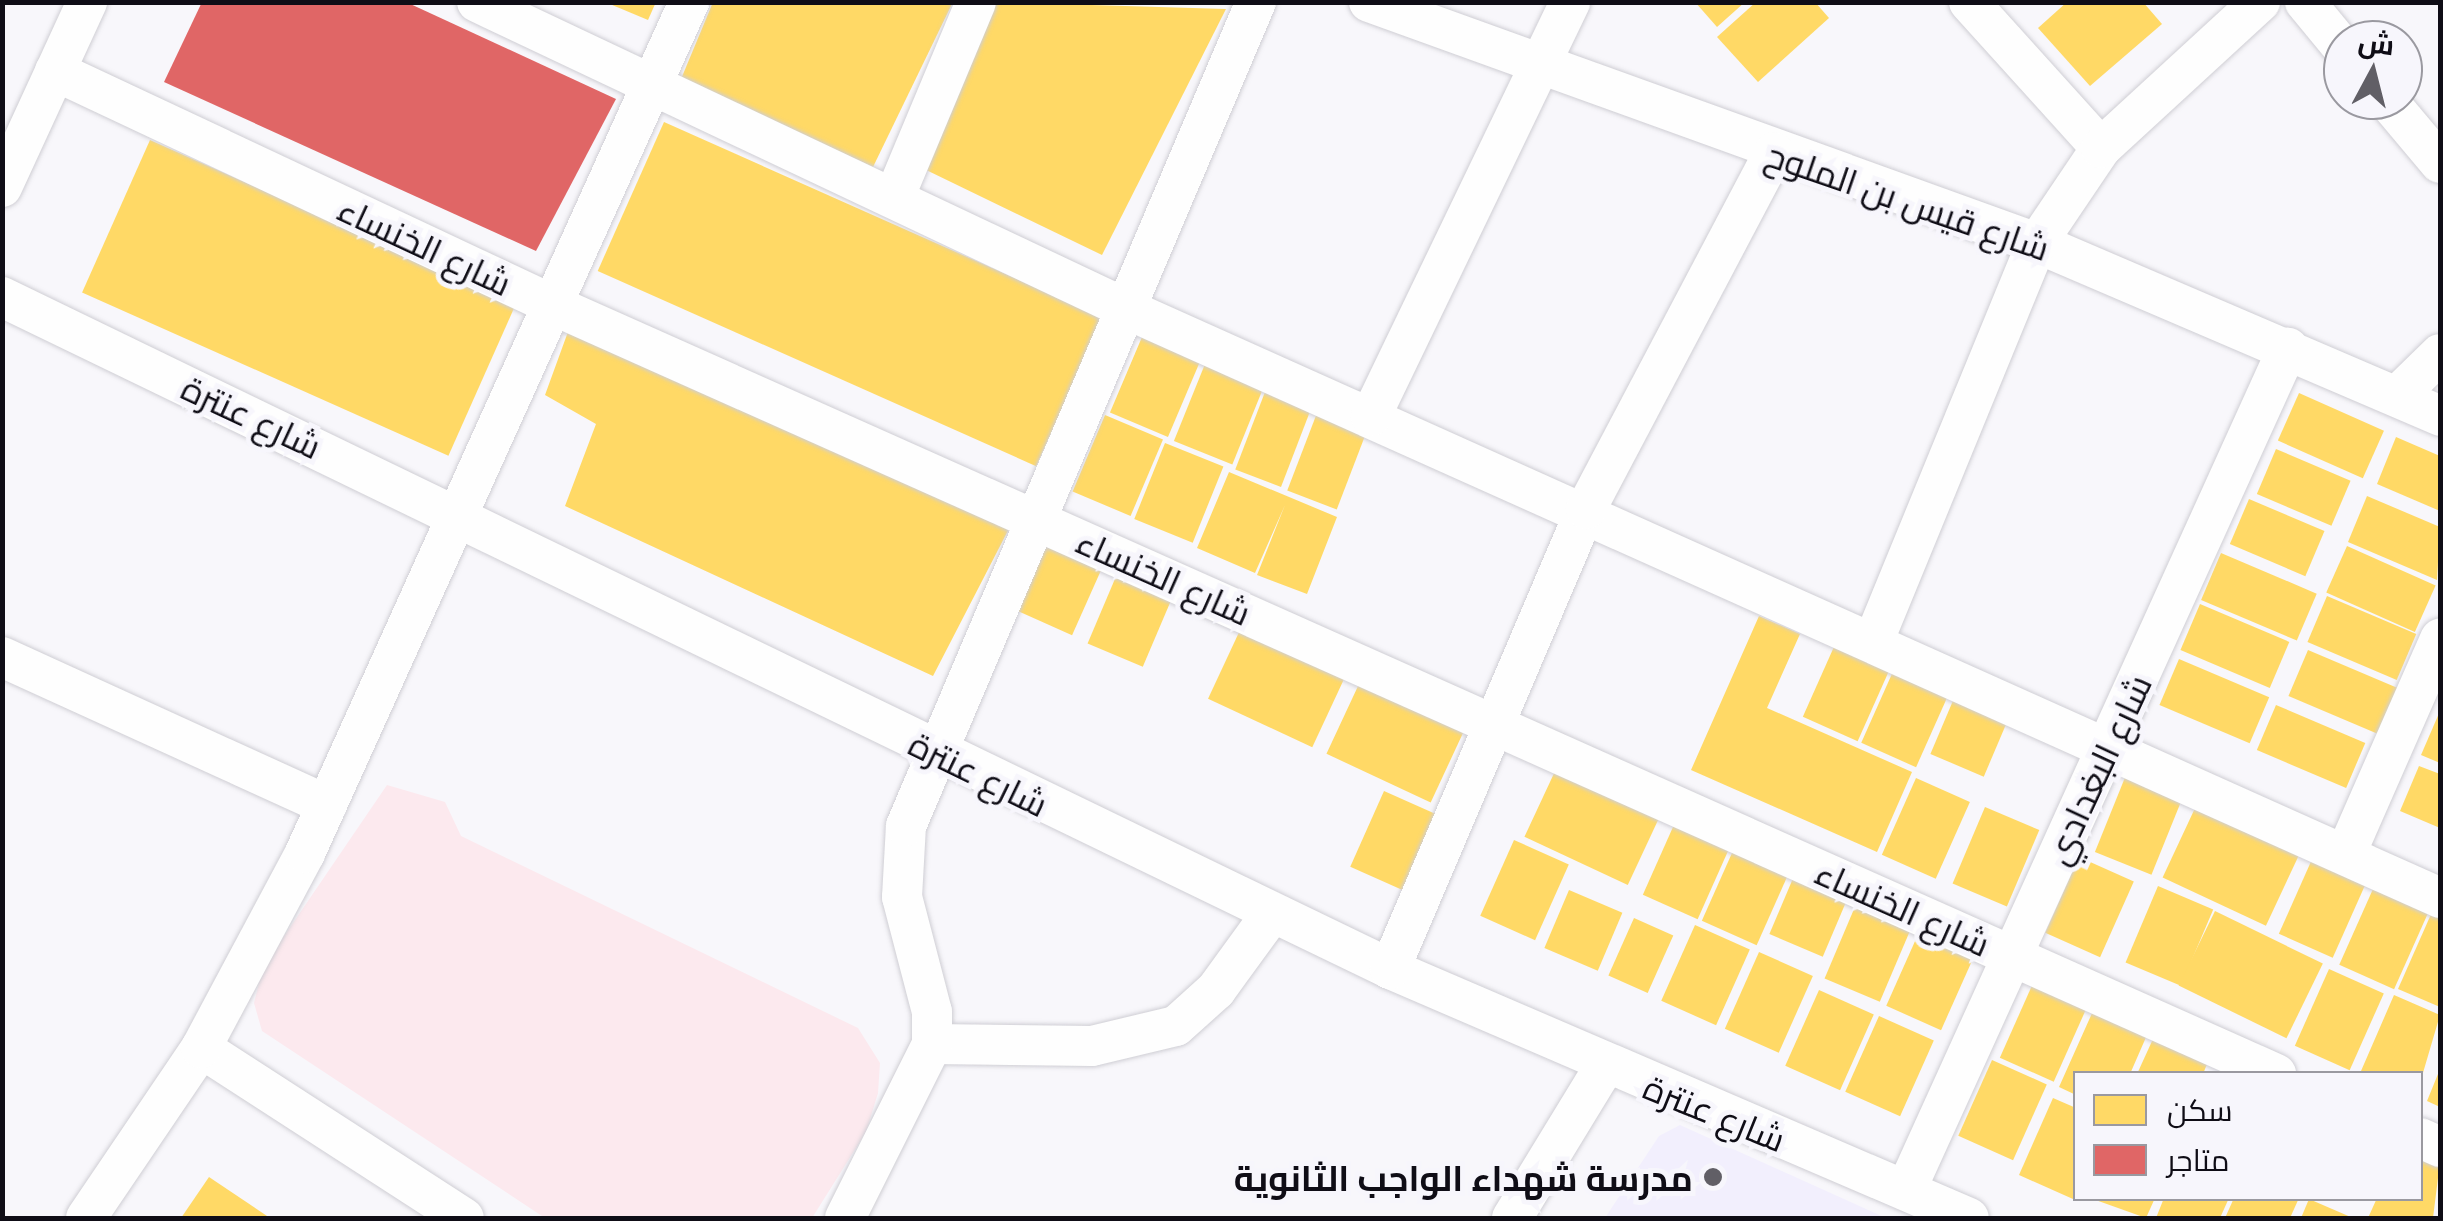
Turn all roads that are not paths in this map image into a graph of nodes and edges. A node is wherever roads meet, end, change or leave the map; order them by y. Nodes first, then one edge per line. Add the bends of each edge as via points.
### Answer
1 (478, 2) edge
2 (689, 2) edge
3 (976, 2) edge
4 (1256, 2) edge
5 (1368, 2) edge
6 (1570, 2) edge
7 (1969, 2) edge
8 (2260, 2) edge
9 (2305, 2) edge
10 (84, 4) edge
11 (2323, 24) edge
12 (1540, 66) junction
13 (55, 71) junction
14 (656, 82) junction
15 (2404, 120) edge
16 (2101, 148) junction
17 (1774, 152) junction
18 (2440, 163) edge
19 (2, 187) edge
20 (894, 198) junction
21 (2037, 243) junction
22 (2, 298) edge
23 (552, 306) junction
24 (1131, 311) junction
25 (2288, 348) junction
26 (2440, 354) edge
27 (2399, 394) junction
28 (1371, 416) junction
29 (2440, 416) edge
30 (1586, 509) junction
31 (457, 513) junction
32 (1043, 521) junction
33 (2440, 638) edge
34 (1874, 640) junction
35 (2, 658) edge
36 (1494, 724) junction
37 (2109, 746) junction
38 (935, 752) junction
39 (327, 805) junction
40 (2347, 851) junction
41 (2440, 898) edge
42 (1272, 913) junction
43 (2009, 954) junction
44 (1390, 970) junction
45 (932, 1044) junction
46 (201, 1048) junction
47 (1604, 1066) junction
48 (2269, 1071) edge
49 (1906, 1190) junction
50 (86, 1218) edge
51 (464, 1218) edge
52 (845, 1218) edge
53 (1512, 1218) edge
54 (1969, 1218) edge

1 - 14 street
2 - 14 street
3 - 20 street
4 - 24 street
5 - 12 street, شارع قيس بن الملوح
6 - 12 street
7 - 16 street
8 - 16 street
9 - 11 street
10 - 13 street
12 - 17 street, شارع قيس بن الملوح
12 - 28 street
13 - 19 street
13 - 23 street, شارع الخنساء
14 - 20 street
14 - 23 street
15 - 18 street
16 - 21 street
17 - 21 street, شارع قيس بن الملوح
17 - 30 street
20 - 24 street
21 - 25 street, شارع قيس بن الملوح
21 - 34 street
22 - 31 street, شارع عنترة
23 - 31 street
23 - 32 street, شارع الخنساء
24 - 28 street
24 - 32 street
25 - 27 street, شارع قيس بن الملوح
25 - 37 street, شارع البغدادي
26 - 27 street
27 - 29 street, شارع قيس بن الملوح
28 - 30 street
30 - 34 street
30 - 36 street
31 - 38 street, شارع عنترة
31 - 39 street
32 - 36 street, شارع الخنساء
32 - 38 street
33 - 40 street
34 - 37 street
35 - 39 street
36 - 43 street, شارع الخنساء
36 - 44 street
37 - 40 street
37 - 43 street, شارع البغدادي
38 - 42 street, شارع عنترة
38 - 45 street via 906,826 902,897 932,1012
39 - 46 street
40 - 41 street
42 - 44 street, شارع عنترة
42 - 45 street via 1216,990 1176,1026 1092,1046
43 - 48 street, شارع الخنساء
43 - 49 street, شارع البغدادي
44 - 47 street, شارع عنترة
45 - 52 street
46 - 50 street
46 - 51 street
47 - 49 street, شارع عنترة
47 - 53 street
49 - 54 street, شارع عنترة

